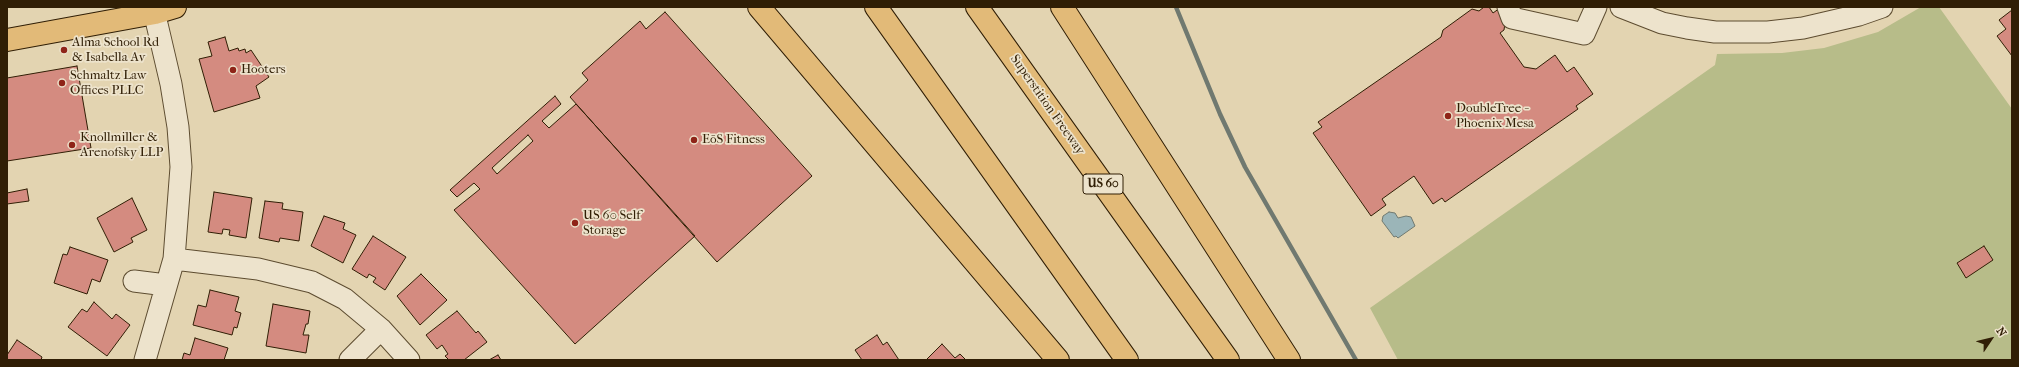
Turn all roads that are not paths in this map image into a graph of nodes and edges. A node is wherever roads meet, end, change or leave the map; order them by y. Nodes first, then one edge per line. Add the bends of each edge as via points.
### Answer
1 (175, 7) edge
2 (759, 7) edge
3 (876, 7) edge
4 (977, 7) edge
5 (1062, 7) edge
6 (1508, 7) edge
7 (1596, 7) edge
8 (1621, 7) edge
9 (1882, 7) edge
10 (154, 10) edge
11 (7, 40) edge
12 (174, 259) junction
13 (134, 281) dead end
14 (166, 285) junction
15 (381, 329) junction
16 (145, 360) edge
17 (350, 360) edge
18 (409, 360) edge
19 (1058, 360) edge
20 (1127, 360) edge
21 (1228, 360) edge
22 (1289, 360) edge

1 - 10 main road
2 - 19 main road
3 - 20 main road
4 - 21 main road, Superstition Freeway / US 60
5 - 22 main road
6 - 7 street via 1512,18 1584,34
8 - 9 street via 1662,23 1681,27 1714,32 1768,32 1803,28 1853,17
10 - 11 main road
10 - 12 street via 178,127 181,167
12 - 14 street
12 - 15 street via 258,269 312,282 345,299
13 - 14 street
14 - 16 street
15 - 17 street
15 - 18 street

